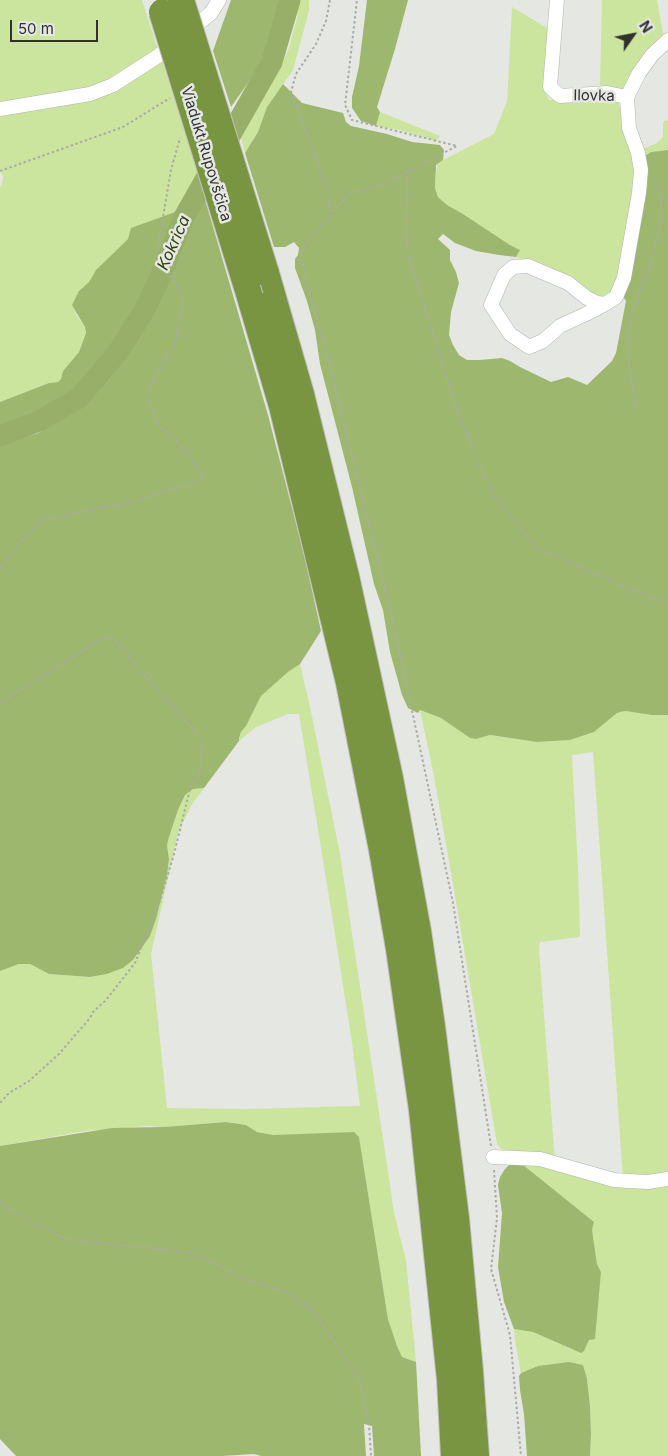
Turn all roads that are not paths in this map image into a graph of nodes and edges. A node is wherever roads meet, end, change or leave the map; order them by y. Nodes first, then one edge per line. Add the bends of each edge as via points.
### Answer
1 (220, 0) edge
2 (557, 0) edge
3 (167, 4) edge
4 (668, 40) edge
5 (627, 97) junction
6 (0, 109) edge
7 (605, 304) junction
8 (493, 1157) road end
9 (668, 1179) edge
10 (454, 1456) edge
11 (476, 1456) edge

1 - 6 street via 210,13 158,56 113,85 76,97
2 - 5 street, Ilovka via 550,87 560,96 607,93
3 - 10 highway, Viadukt Rupovščica, bridge via 282,406 347,674 399,949 422,1110 450,1380
3 - 11 highway, Viadukt Rupovščica, bridge via 266,273 301,394 346,576 390,778 432,1026 456,1218
4 - 5 street, Ilovka via 639,73
5 - 7 street via 629,128 638,153 640,193 624,278 616,297
7 - 7 street via 597,303 568,283 528,266 513,267 504,275 491,305 510,334 529,347 543,341 560,326
8 - 9 street via 540,1159 614,1180 648,1182

